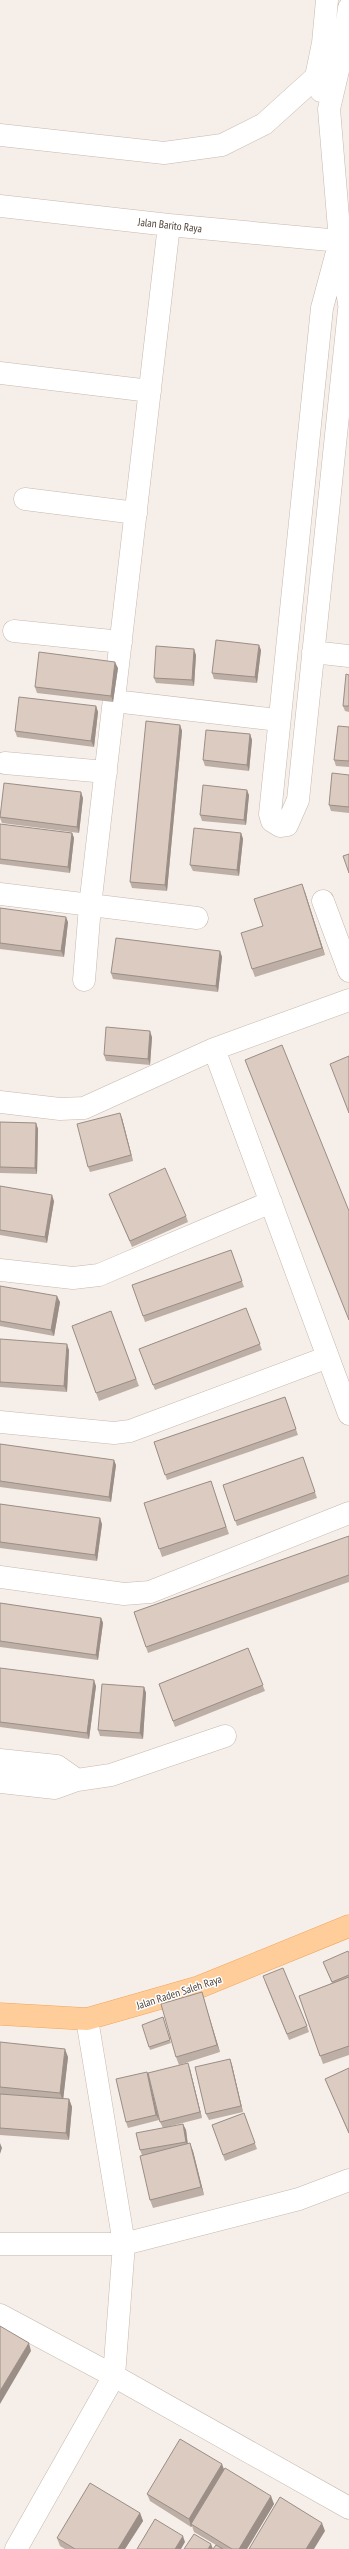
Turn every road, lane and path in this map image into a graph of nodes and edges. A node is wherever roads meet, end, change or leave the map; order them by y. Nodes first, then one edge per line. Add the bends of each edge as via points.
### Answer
1 (327, 0) edge
2 (349, 8) edge
3 (316, 77) junction
4 (330, 113) junction
5 (0, 135) edge
6 (0, 206) edge
7 (344, 216) edge
8 (169, 226) junction
9 (340, 241) junction
10 (349, 304) edge
11 (349, 310) edge
12 (0, 373) edge
13 (150, 391) junction
14 (307, 453) junction
15 (333, 455) junction
16 (25, 499) dead end
17 (136, 513) junction
18 (14, 631) dead end
19 (121, 642) junction
20 (312, 652) junction
21 (349, 656) edge
22 (114, 702) junction
23 (278, 720) junction
24 (5, 764) dead end
25 (106, 772) junction
26 (0, 894) edge
27 (323, 901) dead end
28 (90, 906) junction
29 (196, 918) dead end
30 (344, 941) edge
31 (349, 971) edge
32 (84, 980) dead end
33 (349, 1000) edge
34 (214, 1049) junction
35 (0, 1102) edge
36 (271, 1202) junction
37 (0, 1270) edge
38 (328, 1357) junction
39 (349, 1414) edge
40 (0, 1422) edge
41 (349, 1513) edge
42 (0, 1577) edge
43 (225, 1736) dead end
44 (0, 1760) edge
45 (77, 1780) junction
46 (0, 1782) edge
47 (349, 1926) edge
48 (0, 2014) edge
49 (87, 2019) junction
50 (349, 2180) edge
51 (0, 2244) edge
52 (124, 2244) junction
53 (0, 2316) edge
54 (114, 2376) junction
55 (349, 2508) edge
56 (0, 2547) edge
57 (4, 2549) edge
58 (16, 2549) edge

1 - 3 street via 323,43
2 - 4 street
3 - 4 street
3 - 5 street via 264,124 222,145 164,152
4 - 7 street via 335,177
6 - 8 street, Jalan Barito Raya
7 - 9 street
8 - 9 street, Jalan Barito Raya
8 - 13 street
9 - 10 street
9 - 14 street via 322,308
11 - 15 street
12 - 13 street
13 - 17 street
14 - 15 street
14 - 23 street
15 - 20 street
16 - 17 street
17 - 19 street
18 - 19 street
19 - 22 street
20 - 21 street
20 - 23 street via 298,800 287,825 280,826 272,821 270,814
22 - 23 street
22 - 25 street
24 - 25 street
25 - 28 street
26 - 28 street
27 - 30 street
28 - 29 street
28 - 32 street
30 - 31 street
33 - 34 street
34 - 35 street via 84,1108 60,1109
34 - 36 street
36 - 37 street via 99,1275 73,1278
36 - 38 street
38 - 39 street
38 - 40 street via 130,1431 114,1433
41 - 42 street via 150,1592 124,1594
43 - 45 street via 111,1775
44 - 45 street via 57,1766
45 - 46 street via 55,1788
47 - 49 main road, Jalan Raden Saleh Raya via 199,1987
48 - 49 main road, Jalan Raden Saleh Raya
49 - 52 street
50 - 52 street via 300,2199
51 - 52 street
52 - 54 street
53 - 54 street
54 - 55 street
54 - 58 street
56 - 57 street

